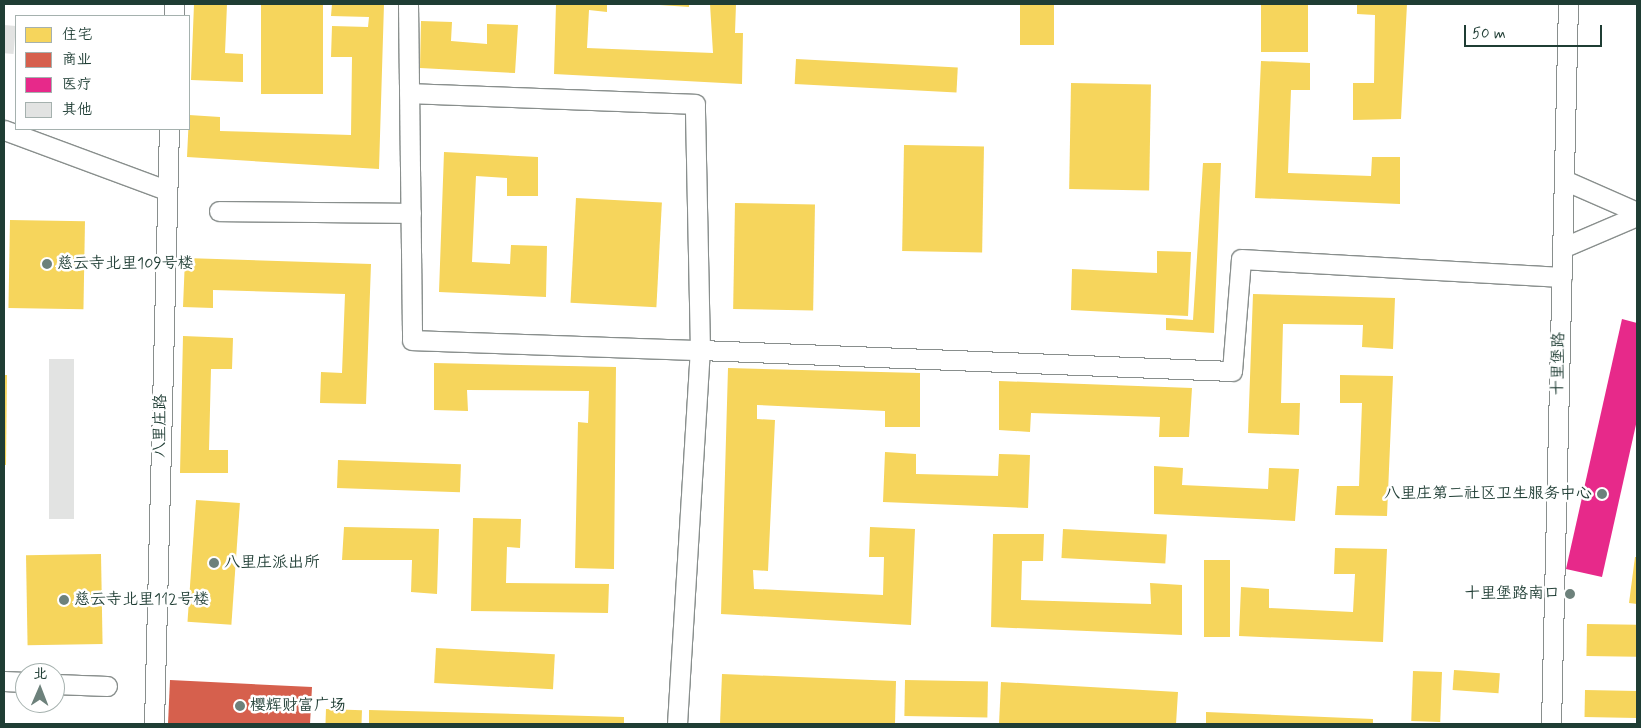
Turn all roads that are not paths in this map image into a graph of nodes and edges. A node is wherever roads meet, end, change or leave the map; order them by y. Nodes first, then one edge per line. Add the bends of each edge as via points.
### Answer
1 (408, 4) edge
2 (1568, 4) edge
3 (410, 93) junction
4 (4, 130) edge
5 (169, 130) edge
6 (1564, 180) junction
7 (166, 190) junction
8 (220, 211) dead end
9 (1637, 212) edge
10 (411, 213) junction
11 (1637, 216) edge
12 (1562, 248) junction
13 (1561, 277) junction
14 (700, 350) junction
15 (65, 684) edge
16 (107, 686) dead end
17 (154, 724) edge
18 (677, 724) edge
19 (1551, 724) edge

1 - 3 street
2 - 6 street, 十里堡路
3 - 10 street
3 - 14 street via 695,104
4 - 7 street
5 - 7 street, 八里庄路
6 - 9 street
6 - 12 street, 十里堡路
7 - 17 street, 八里庄路
8 - 10 street
10 - 14 street via 412,340
11 - 12 street
12 - 13 street, 十里堡路
13 - 14 street via 1241,259 1232,371
13 - 19 street, 十里堡路
14 - 18 street
15 - 16 street

